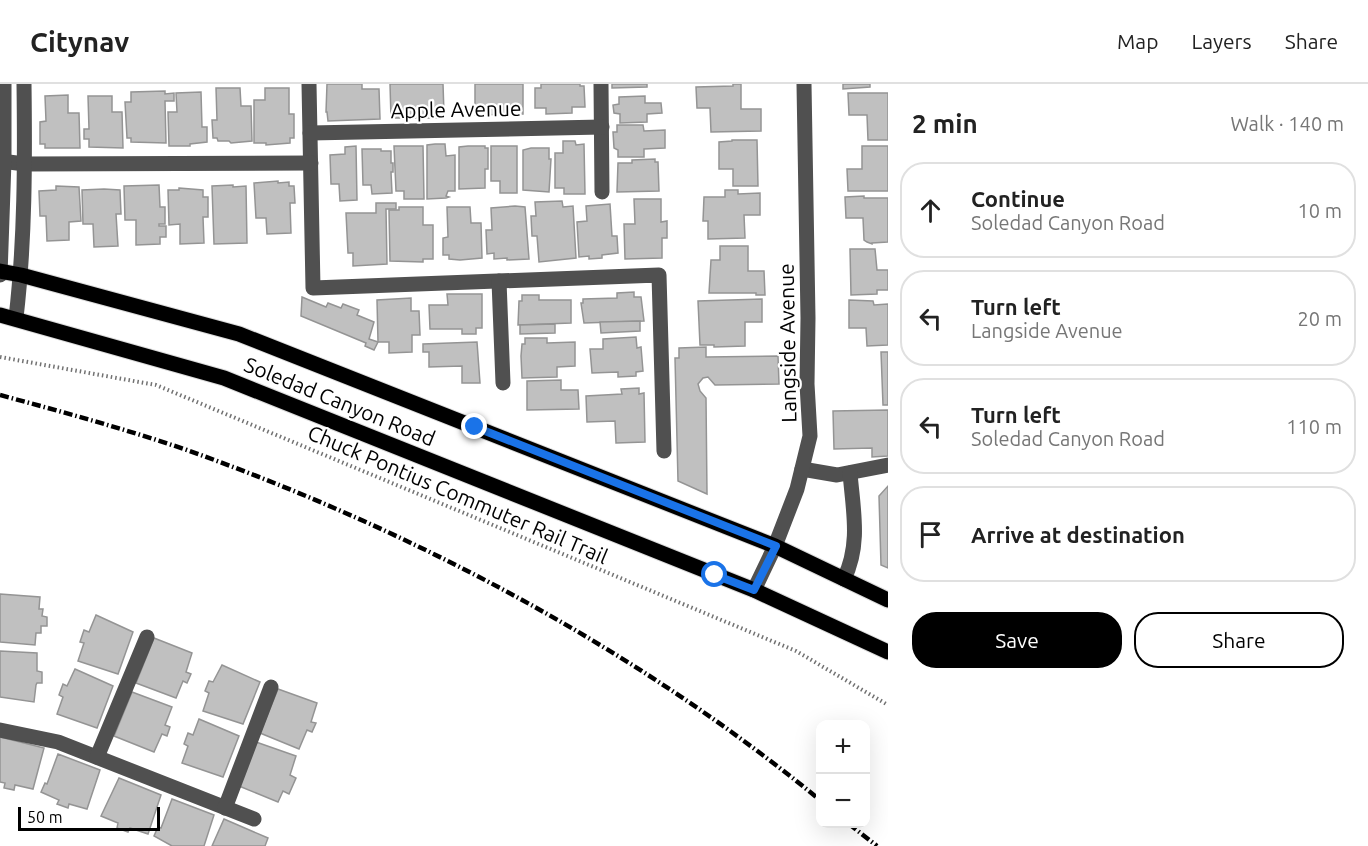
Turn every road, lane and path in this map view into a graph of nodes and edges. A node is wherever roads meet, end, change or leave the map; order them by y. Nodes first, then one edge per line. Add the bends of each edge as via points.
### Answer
1 (4, 84) edge
2 (24, 84) edge
3 (309, 84) edge
4 (602, 84) edge
5 (804, 84) edge
6 (602, 127) junction
7 (310, 133) junction
8 (2, 161) edge
9 (311, 163) junction
10 (25, 164) junction
11 (602, 192) dead end
12 (0, 272) edge
13 (21, 275) junction
14 (499, 281) junction
15 (0, 315) edge
16 (16, 318) junction
17 (0, 357) edge
18 (502, 383) dead end
19 (664, 451) dead end
20 (888, 465) edge
21 (802, 469) junction
22 (850, 473) junction
23 (776, 546) junction
24 (844, 579) junction
25 (754, 590) junction
26 (888, 600) edge
27 (147, 637) dead end
28 (888, 652) edge
29 (271, 687) dead end
30 (888, 705) edge
31 (0, 730) edge
32 (97, 757) junction
33 (225, 808) junction
34 (254, 819) dead end

1 - 8 street
2 - 10 street
3 - 7 street
4 - 6 street
5 - 21 street, Langside Avenue via 810,436
6 - 7 street, Apple Avenue
6 - 11 street
7 - 9 street
8 - 10 street
8 - 12 street
9 - 10 street
9 - 14 street via 313,288
10 - 13 street
12 - 13 main road, Soledad Canyon Road
13 - 16 street
13 - 23 main road, Soledad Canyon Road via 239,333
14 - 18 street
14 - 19 street via 658,275
15 - 16 main road, Soledad Canyon Road
16 - 25 main road, Soledad Canyon Road via 224,378
17 - 30 path, Chuck Pontius Commuter Rail Trail via 156,385 796,651
20 - 22 street
21 - 22 street via 837,475
21 - 23 street, Langside Avenue
22 - 24 street via 855,550
23 - 24 main road, Soledad Canyon Road
23 - 25 street, Langside Avenue
24 - 26 main road, Soledad Canyon Road
25 - 28 main road, Soledad Canyon Road
27 - 32 street
29 - 33 street
31 - 32 street via 58,742
32 - 33 street
33 - 34 street

